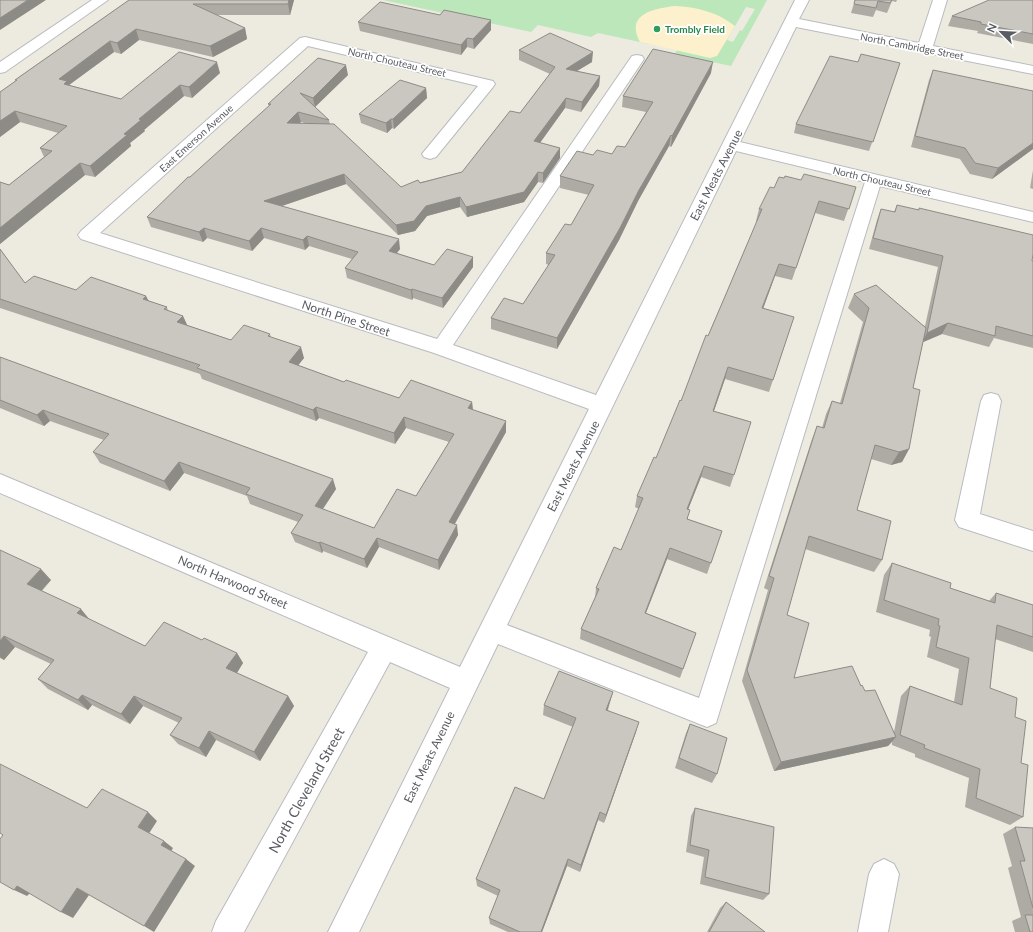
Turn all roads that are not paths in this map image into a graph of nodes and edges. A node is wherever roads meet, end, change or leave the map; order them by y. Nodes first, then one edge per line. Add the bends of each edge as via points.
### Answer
1 (101, 0) edge
2 (802, 0) edge
3 (940, 0) edge
4 (792, 22) junction
5 (305, 41) joint
6 (925, 48) junction
7 (637, 59) dead end
8 (0, 69) edge
9 (1033, 70) edge
10 (732, 145) junction
11 (430, 154) dead end
12 (874, 179) junction
13 (1033, 217) edge
14 (87, 235) joint
15 (441, 348) junction
16 (991, 401) dead end
17 (603, 406) junction
18 (0, 483) edge
19 (1033, 541) edge
20 (491, 630) junction
21 (385, 647) junction
22 (466, 682) junction
23 (884, 874) dead end
24 (227, 932) edge
25 (343, 932) edge
26 (873, 932) edge

1 - 8 street
2 - 4 street, East Meats Avenue
3 - 6 street
4 - 6 street, North Cambridge Street
4 - 10 street, East Meats Avenue
5 - 11 street, North Chouteau Street via 488,84
5 - 14 street, East Emerson Avenue
6 - 9 street, North Cambridge Street
7 - 15 street
10 - 12 street, North Chouteau Street
10 - 17 street, East Meats Avenue
12 - 13 street, North Chouteau Street
12 - 20 street via 707,714
14 - 15 street, North Pine Street
15 - 17 street, North Pine Street
16 - 19 street via 967,520
17 - 20 street, East Meats Avenue
18 - 21 street, North Harwood Street
20 - 22 street, East Meats Avenue
21 - 22 street, North Harwood Street
21 - 24 street, North Cleveland Street
22 - 25 street, East Meats Avenue
23 - 26 street

